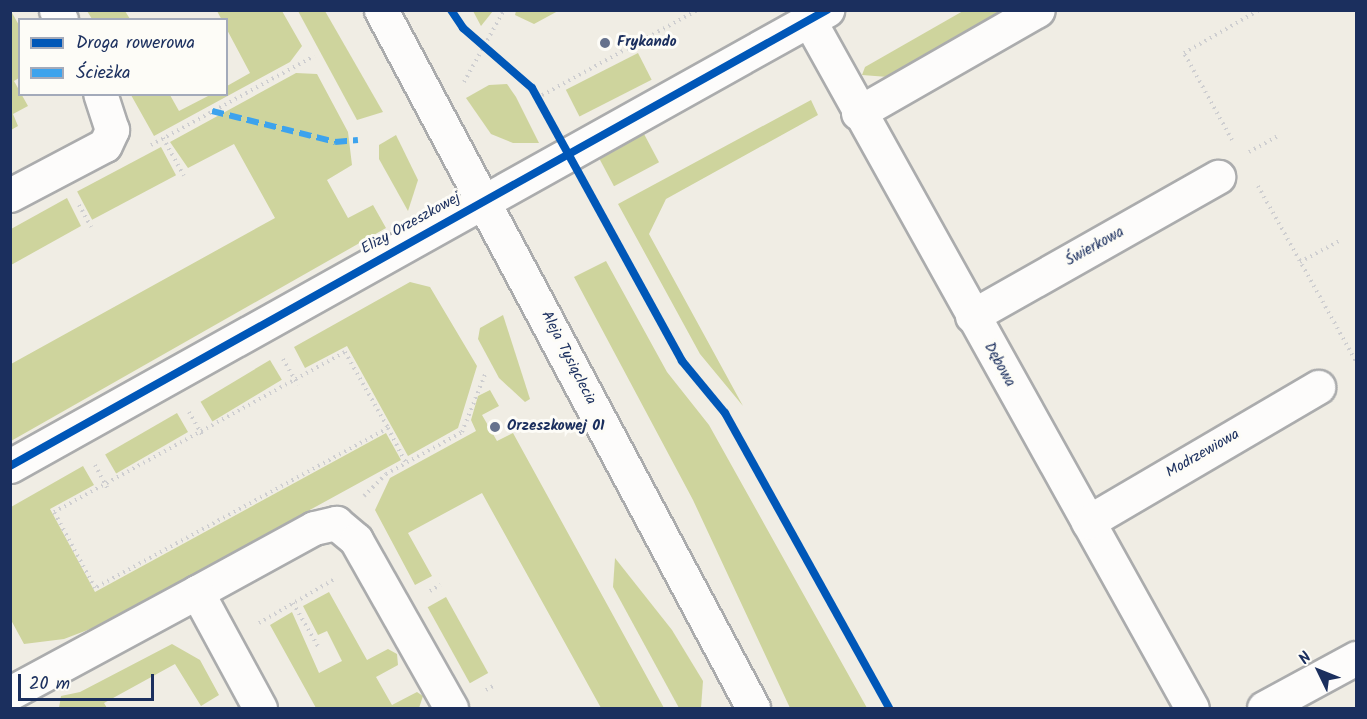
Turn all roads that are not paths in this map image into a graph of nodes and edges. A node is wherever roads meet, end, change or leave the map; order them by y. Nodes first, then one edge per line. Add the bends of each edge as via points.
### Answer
1 (381, 10) edge
2 (1038, 10) edge
3 (818, 15) edge
4 (101, 96) edge
5 (858, 113) junction
6 (1230, 167) road end
7 (10, 195) edge
8 (484, 199) junction
9 (972, 316) junction
10 (1318, 387) dead end
11 (10, 465) edge
12 (1088, 522) junction
13 (196, 592) junction
14 (1356, 658) edge
15 (10, 694) edge
16 (745, 706) edge
17 (18, 708) edge
18 (260, 708) edge
19 (451, 708) edge
20 (1192, 708) edge
21 (1264, 708) edge

1 - 8 street, Aleja Tysiąclecia
2 - 5 street
3 - 5 street, Dębowa
3 - 8 street, Elizy Orzeszkowej
4 - 7 street via 112,130 105,145
5 - 9 street, Dębowa
6 - 9 street, Świerkowa
8 - 11 street, Elizy Orzeszkowej
8 - 16 street, Aleja Tysiąclecia
9 - 12 street, Dębowa
10 - 12 street, Modrzewiowa
12 - 20 street, Dębowa
13 - 15 street
13 - 18 street
13 - 19 street via 315,528 336,523 356,540
14 - 21 street
15 - 17 street

